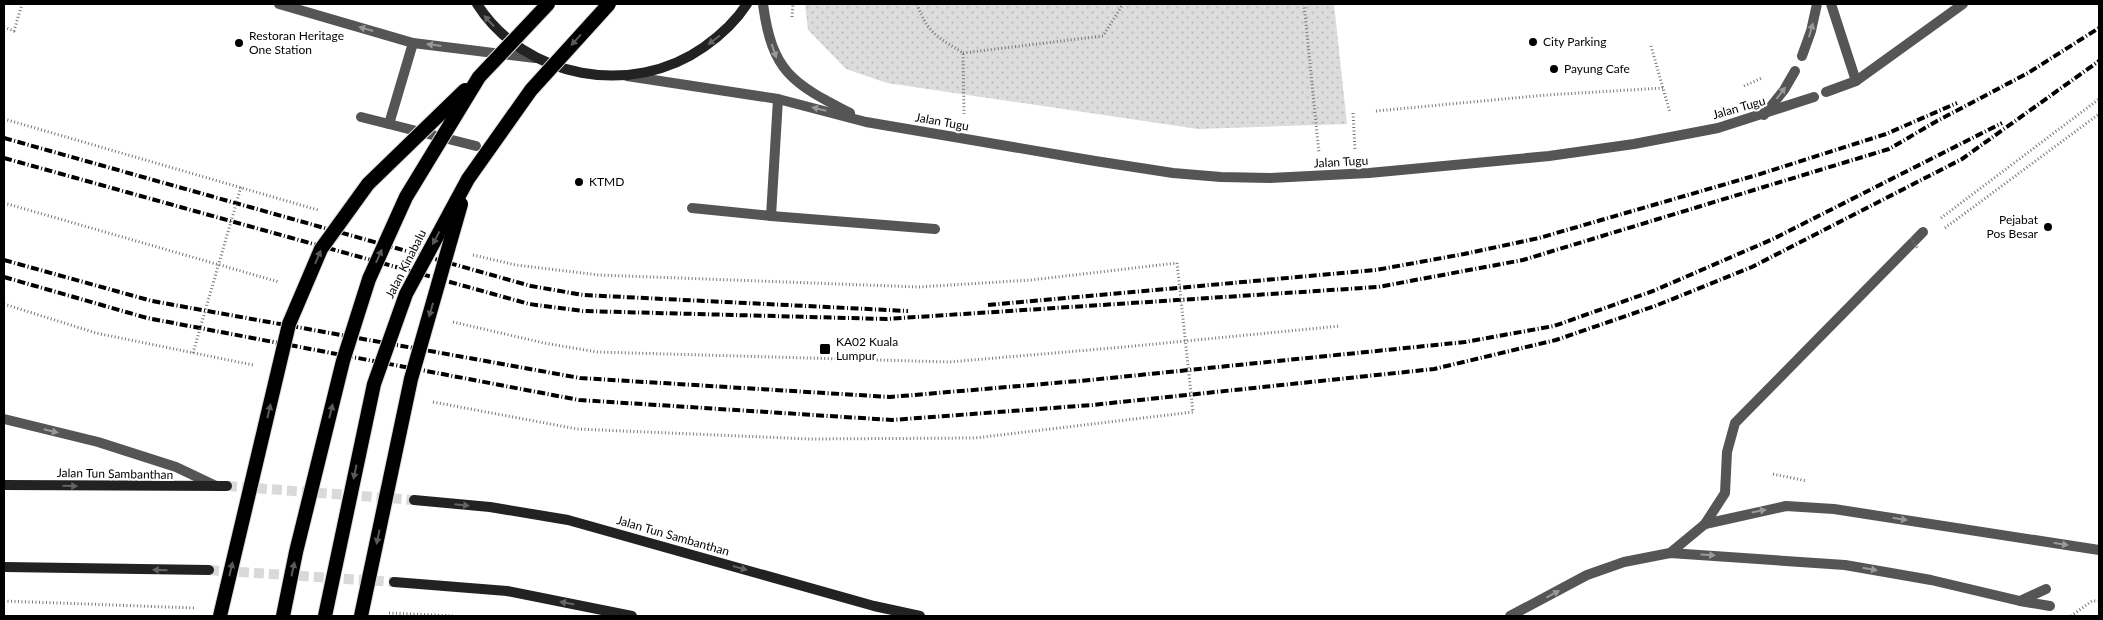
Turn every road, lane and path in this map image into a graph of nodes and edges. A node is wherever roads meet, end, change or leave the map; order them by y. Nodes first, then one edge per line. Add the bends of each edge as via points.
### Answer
1 (22, 4) edge
2 (279, 4) edge
3 (477, 4) edge
4 (548, 4) edge
5 (609, 4) edge
6 (746, 4) edge
7 (763, 4) edge
8 (792, 4) edge
9 (917, 4) edge
10 (1123, 4) edge
11 (1304, 4) edge
12 (1817, 4) edge
13 (1831, 4) edge
14 (1964, 4) edge
15 (792, 25) dead end
16 (4, 27) edge
17 (413, 43) junction
18 (1651, 46) dead end
19 (963, 53) junction
20 (1802, 56) dead end
21 (535, 58) junction
22 (1795, 71) dead end
23 (627, 76) junction
24 (479, 77) junction
25 (1856, 81) junction
26 (1663, 88) junction
27 (1826, 92) dead end
28 (1814, 97) dead end
29 (778, 99) junction
30 (2099, 99) edge
31 (1376, 111) dead end
32 (954, 113) dead end
33 (1353, 113) dead end
34 (964, 114) junction
35 (2099, 114) edge
36 (1764, 115) junction
37 (973, 116) dead end
38 (361, 117) dead end
39 (4, 119) edge
40 (866, 122) junction
41 (390, 124) junction
42 (1677, 137) junction
43 (476, 146) dead end
44 (1355, 153) dead end
45 (1309, 154) dead end
46 (1319, 154) junction
47 (1328, 154) dead end
48 (468, 179) junction
49 (241, 188) junction
50 (4, 203) edge
51 (692, 208) dead end
52 (321, 211) dead end
53 (771, 216) junction
54 (935, 229) dead end
55 (1942, 231) dead end
56 (1923, 232) joint
57 (1911, 238) dead end
58 (1926, 243) dead end
59 (470, 254) dead end
60 (287, 284) dead end
61 (4, 304) edge
62 (449, 321) dead end
63 (1340, 326) dead end
64 (1184, 342) junction
65 (193, 353) junction
66 (260, 366) dead end
67 (431, 401) dead end
68 (4, 419) edge
69 (1773, 474) dead end
70 (1813, 482) dead end
71 (4, 484) edge
72 (216, 486) junction
73 (227, 486) tunnel mouth
74 (414, 500) tunnel mouth
75 (1705, 524) junction
76 (2094, 549) edge
77 (1670, 552) junction
78 (4, 567) edge
79 (209, 570) tunnel mouth
80 (394, 582) tunnel mouth
81 (2046, 589) dead end
82 (2020, 601) junction
83 (2099, 601) edge
84 (4, 602) edge
85 (2050, 606) dead end
86 (201, 609) dead end
87 (388, 613) dead end
88 (220, 616) edge
89 (283, 616) edge
90 (324, 616) edge
91 (361, 616) edge
92 (455, 616) edge
93 (632, 616) edge
94 (920, 616) edge
95 (1510, 616) edge
96 (2071, 616) edge

1 - 16 path via 14,30
17 -> 2 street
21 -> 3 main road via 508,39
4 - 24 highway, Jalan Kinabalu, bridge
5 -> 48 highway, Jalan Kinabalu, bridge via 531,90
6 -> 23 main road via 719,36 692,56 660,70
7 -> 40 street, Jalan Tugu via 766,26 778,60 787,74 813,94
8 - 15 path
9 - 19 path via 921,17 935,36
10 - 19 path via 1103,36
11 - 46 path
20 -> 12 street
13 - 25 street
14 - 25 street
21 -> 17 street
17 - 41 street
18 - 26 path
19 - 34 path
21 - 23 main road via 564,70 595,76
36 -> 22 street
23 - 29 street, Jalan Tugu
88 -> 24 highway, bridge via 289,324 322,249 368,184
89 -> 24 highway, Jalan Kinabalu, bridge via 343,361 369,278 406,197
25 - 27 street
26 - 31 path
26 - 42 path
28 - 36 street, Jalan Tugu
40 -> 29 street, Jalan Tugu
29 - 53 street
30 - 56 path
32 - 34 path
33 - 44 path
34 - 37 path
35 - 55 path
36 - 42 street, Jalan Tugu
38 - 41 street
39 - 49 path
40 - 42 street, Jalan Tugu via 1173,173 1270,178 1369,173 1539,157
41 - 43 street
45 - 46 path
46 - 47 path
48 -> 90 highway, Jalan Kinabalu, bridge via 406,294 374,384
48 -> 91 highway, bridge via 411,379
49 - 52 path
49 - 65 path, bridge
50 - 60 path
51 - 53 street
53 - 54 street
56 - 75 street via 1735,423 1727,452 1725,493
57 - 58 path, bridge via 1918,248
59 - 64 path, bridge via 516,265 599,275 919,288 1031,280 1177,263
61 - 65 path via 96,333
62 - 64 path via 597,352 875,361 949,362
63 - 64 path
64 - 67 path, bridge via 1193,412 975,438 808,439 577,429
65 - 66 path
68 -> 72 street via 98,442 176,467
69 - 70 path
71 -> 72 main road, Jalan Tun Sambanthan
72 - 73 main road, Jalan Tun Sambanthan
74 -> 94 main road, Jalan Tun Sambanthan via 490,507 568,520
75 -> 76 street via 1786,506 1834,509
75 - 77 street
77 -> 82 street via 1845,565 1931,580
95 -> 77 street via 1588,576 1624,562
79 -> 78 main road
93 -> 80 main road via 506,591
81 - 82 street
82 - 85 street
83 - 96 path, bridge via 2092,601
84 - 86 path
87 - 92 path

